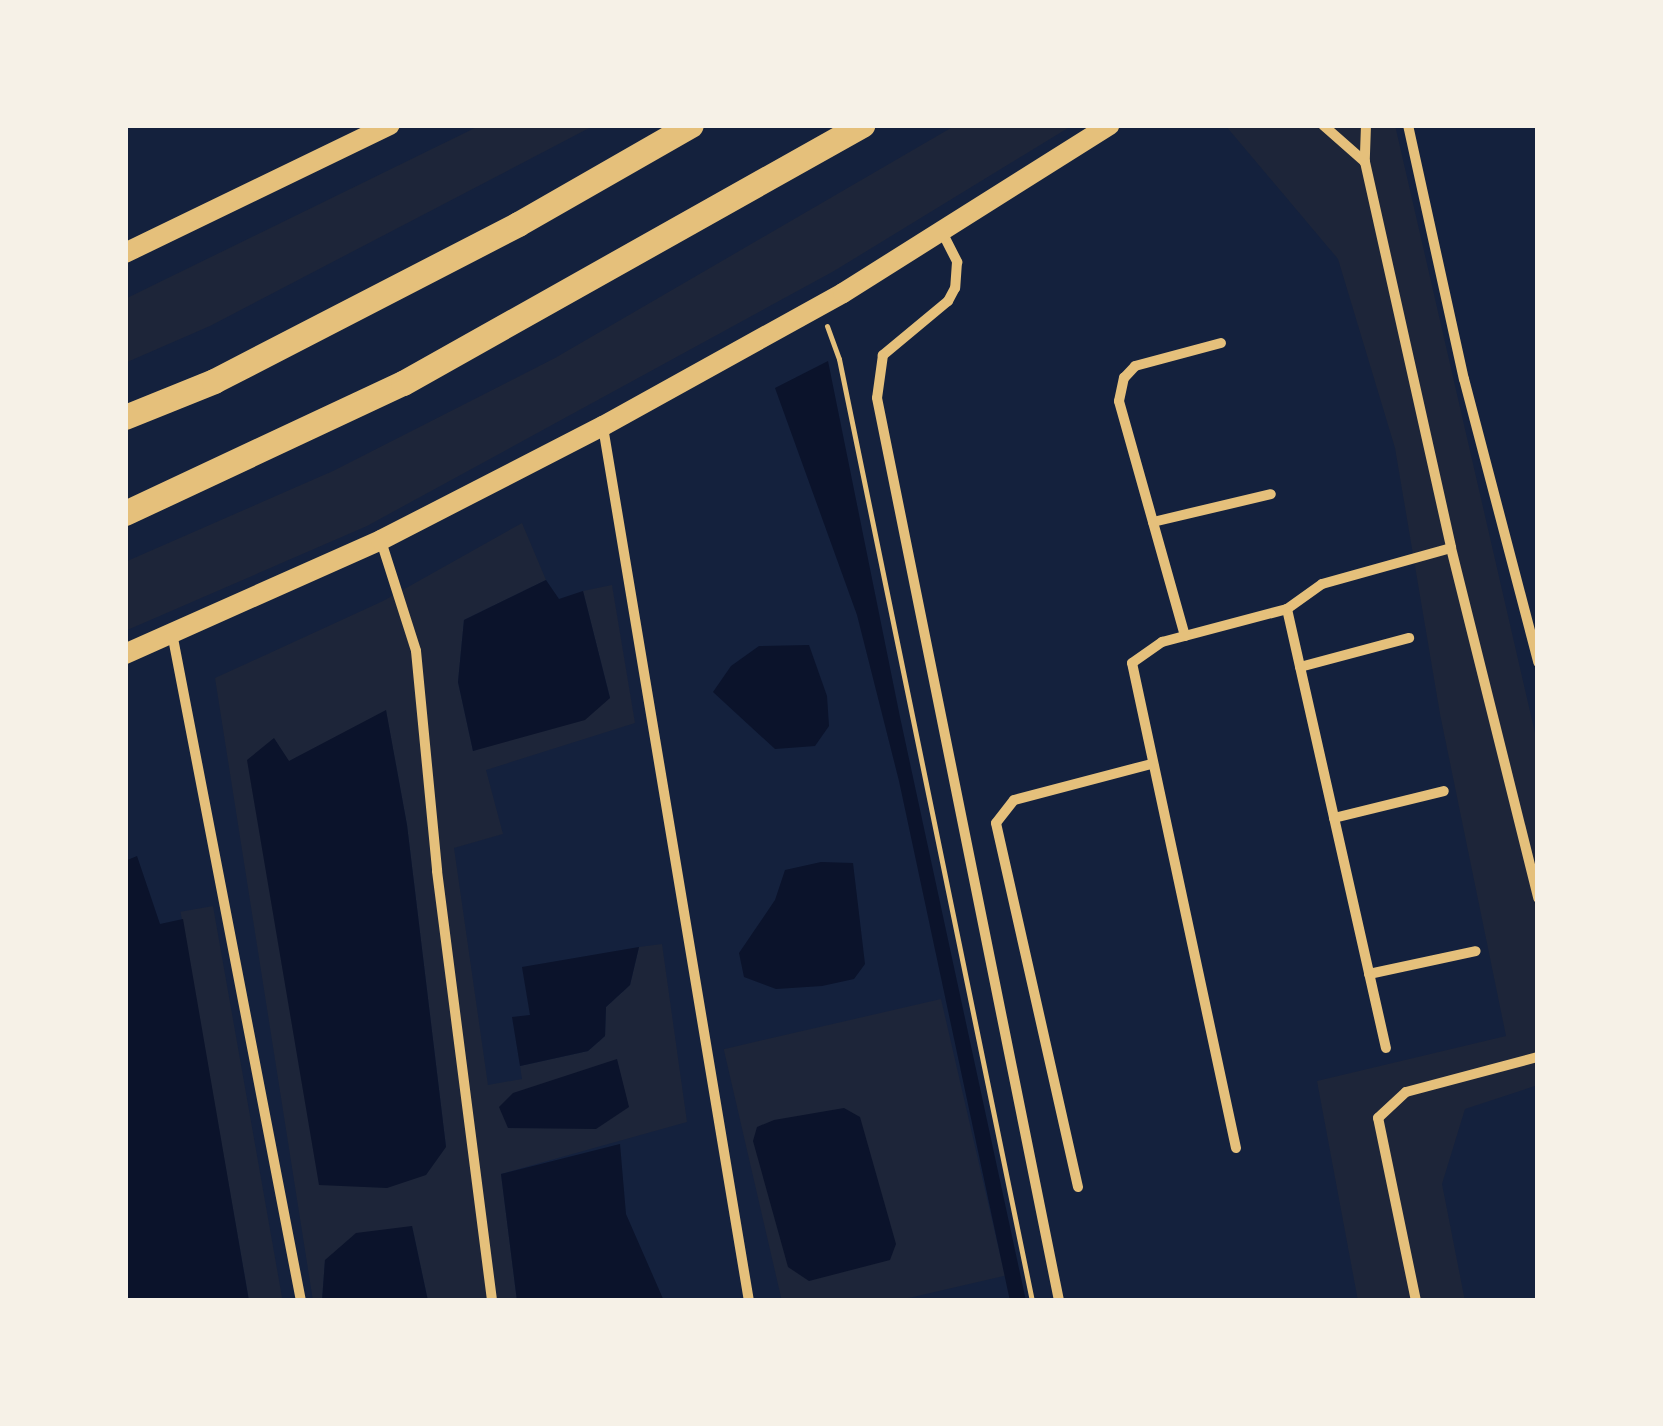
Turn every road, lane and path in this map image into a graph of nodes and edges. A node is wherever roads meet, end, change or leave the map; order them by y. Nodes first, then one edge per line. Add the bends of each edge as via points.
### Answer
1 (390, 125) edge
2 (691, 125) edge
3 (862, 125) edge
4 (1110, 125) edge
5 (1324, 125) edge
6 (1366, 125) edge
7 (1408, 125) edge
8 (1365, 162) junction
9 (942, 232) junction
10 (125, 253) edge
11 (817, 307) junction
12 (1221, 343) dead end
13 (125, 417) edge
14 (603, 426) junction
15 (1271, 494) dead end
16 (125, 513) edge
17 (1153, 522) junction
18 (380, 540) junction
19 (1451, 548) junction
20 (1287, 609) junction
21 (172, 634) junction
22 (1185, 636) junction
23 (1409, 638) dead end
24 (125, 654) edge
25 (1538, 662) edge
26 (1300, 667) junction
27 (1152, 764) junction
28 (1444, 791) dead end
29 (1334, 818) junction
30 (1538, 898) edge
31 (1476, 951) dead end
32 (1369, 974) junction
33 (1386, 1048) dead end
34 (1538, 1056) edge
35 (1236, 1148) dead end
36 (1078, 1187) dead end
37 (301, 1301) edge
38 (492, 1301) edge
39 (749, 1301) edge
40 (1032, 1301) edge
41 (1060, 1301) edge
42 (1416, 1301) edge

1 - 10 main road
2 - 13 highway via 501,233 214,381
3 - 16 highway via 403,383
4 - 9 main road
5 - 8 street
6 - 8 street
7 - 25 street via 1464,379
8 - 19 street
9 - 11 main road
9 - 41 street via 957,262 956,288 882,356 877,398
11 - 14 main road
11 - 40 path via 840,359
12 - 17 street via 1156,358 1124,378 1119,401
14 - 18 main road
14 - 39 street
15 - 17 street
17 - 22 street
18 - 21 main road
18 - 38 street via 416,650
19 - 20 street via 1322,584
19 - 30 street
20 - 22 street
20 - 26 street
21 - 24 main road
21 - 37 street
22 - 27 street via 1142,652 1132,663
23 - 26 street
26 - 29 street
27 - 35 street
27 - 36 street via 1014,800 996,823
28 - 29 street
29 - 32 street
31 - 32 street
32 - 33 street
34 - 42 street via 1406,1092 1378,1118

